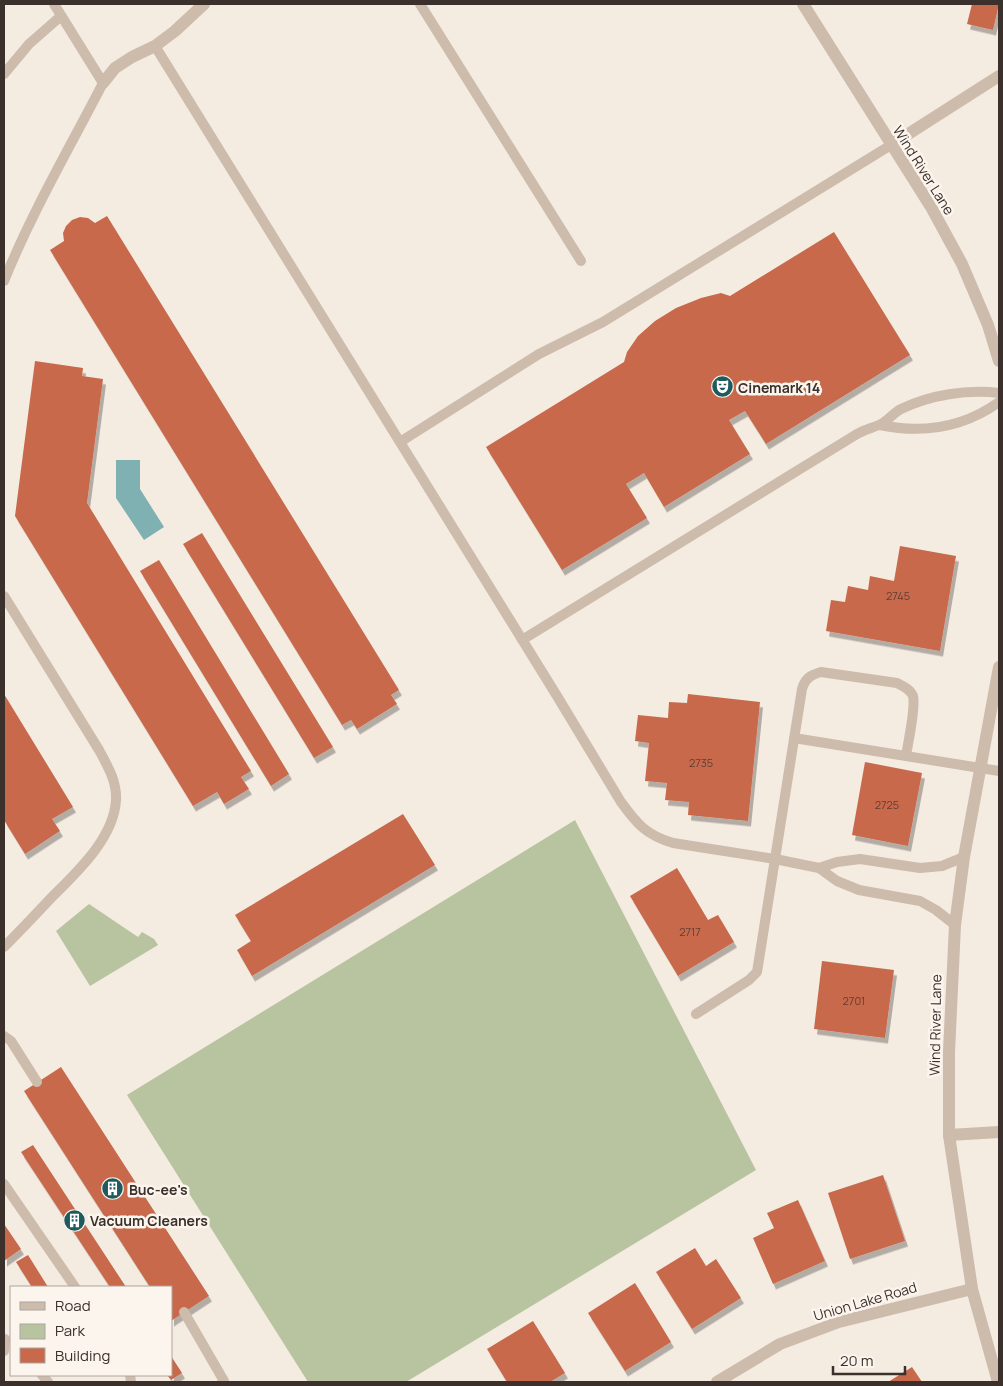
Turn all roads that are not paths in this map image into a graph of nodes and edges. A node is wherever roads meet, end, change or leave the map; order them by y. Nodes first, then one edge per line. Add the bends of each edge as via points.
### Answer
1 (54, 4) edge
2 (204, 4) edge
3 (420, 4) edge
4 (803, 4) edge
5 (61, 16) junction
6 (155, 46) junction
7 (4, 74) edge
8 (999, 76) edge
9 (103, 83) junction
10 (891, 145) junction
11 (581, 261) dead end
12 (4, 280) edge
13 (999, 361) edge
14 (999, 393) edge
15 (999, 402) edge
16 (880, 425) junction
17 (400, 442) junction
18 (4, 596) edge
19 (522, 640) junction
20 (999, 667) edge
21 (794, 738) junction
22 (906, 756) junction
23 (981, 769) junction
24 (999, 770) edge
25 (964, 856) junction
26 (775, 860) junction
27 (819, 868) junction
28 (954, 925) junction
29 (4, 947) edge
30 (696, 1014) dead end
31 (4, 1036) edge
32 (37, 1082) dead end
33 (999, 1132) edge
34 (949, 1135) junction
35 (4, 1184) edge
36 (74, 1286) edge
37 (972, 1289) junction
38 (184, 1312) dead end
39 (7, 1340) edge
40 (4, 1351) edge
41 (222, 1382) edge
42 (717, 1382) edge
43 (998, 1382) edge

1 - 5 lane
2 - 6 street
3 - 11 lane
4 - 10 street, Wind River Lane
5 - 7 lane
5 - 9 lane
6 - 9 street via 115,68
6 - 17 lane
8 - 10 street
9 - 12 lane via 30,222
10 - 13 street, Wind River Lane via 931,207 962,264 988,325
10 - 17 lane via 603,322 539,354
14 - 16 lane via 962,393 916,403 898,411
15 - 16 lane via 982,414 936,427 909,430
16 - 19 lane via 857,434
17 - 19 lane
18 - 29 lane via 99,750 112,774 116,799 111,821 83,866
19 - 26 lane via 620,802 643,830 672,843
20 - 23 street, Wind River Lane
21 - 22 lane
21 - 22 lane via 802,689 812,674 821,672 898,684 912,694 914,705
21 - 26 lane
22 - 23 lane
23 - 24 lane
23 - 25 street, Wind River Lane
25 - 27 lane via 942,866 920,868 860,859
25 - 28 street, Wind River Lane
26 - 27 lane
26 - 30 lane via 757,972
27 - 28 lane via 837,881 859,890 920,901
28 - 34 street, Wind River Lane
31 - 32 lane via 11,1040
33 - 34 street
34 - 37 street, Wind River Lane
35 - 36 lane
37 - 42 street, Union Lake Road via 838,1322 780,1344
37 - 43 street, Wind River Lane
38 - 41 lane
39 - 40 lane

